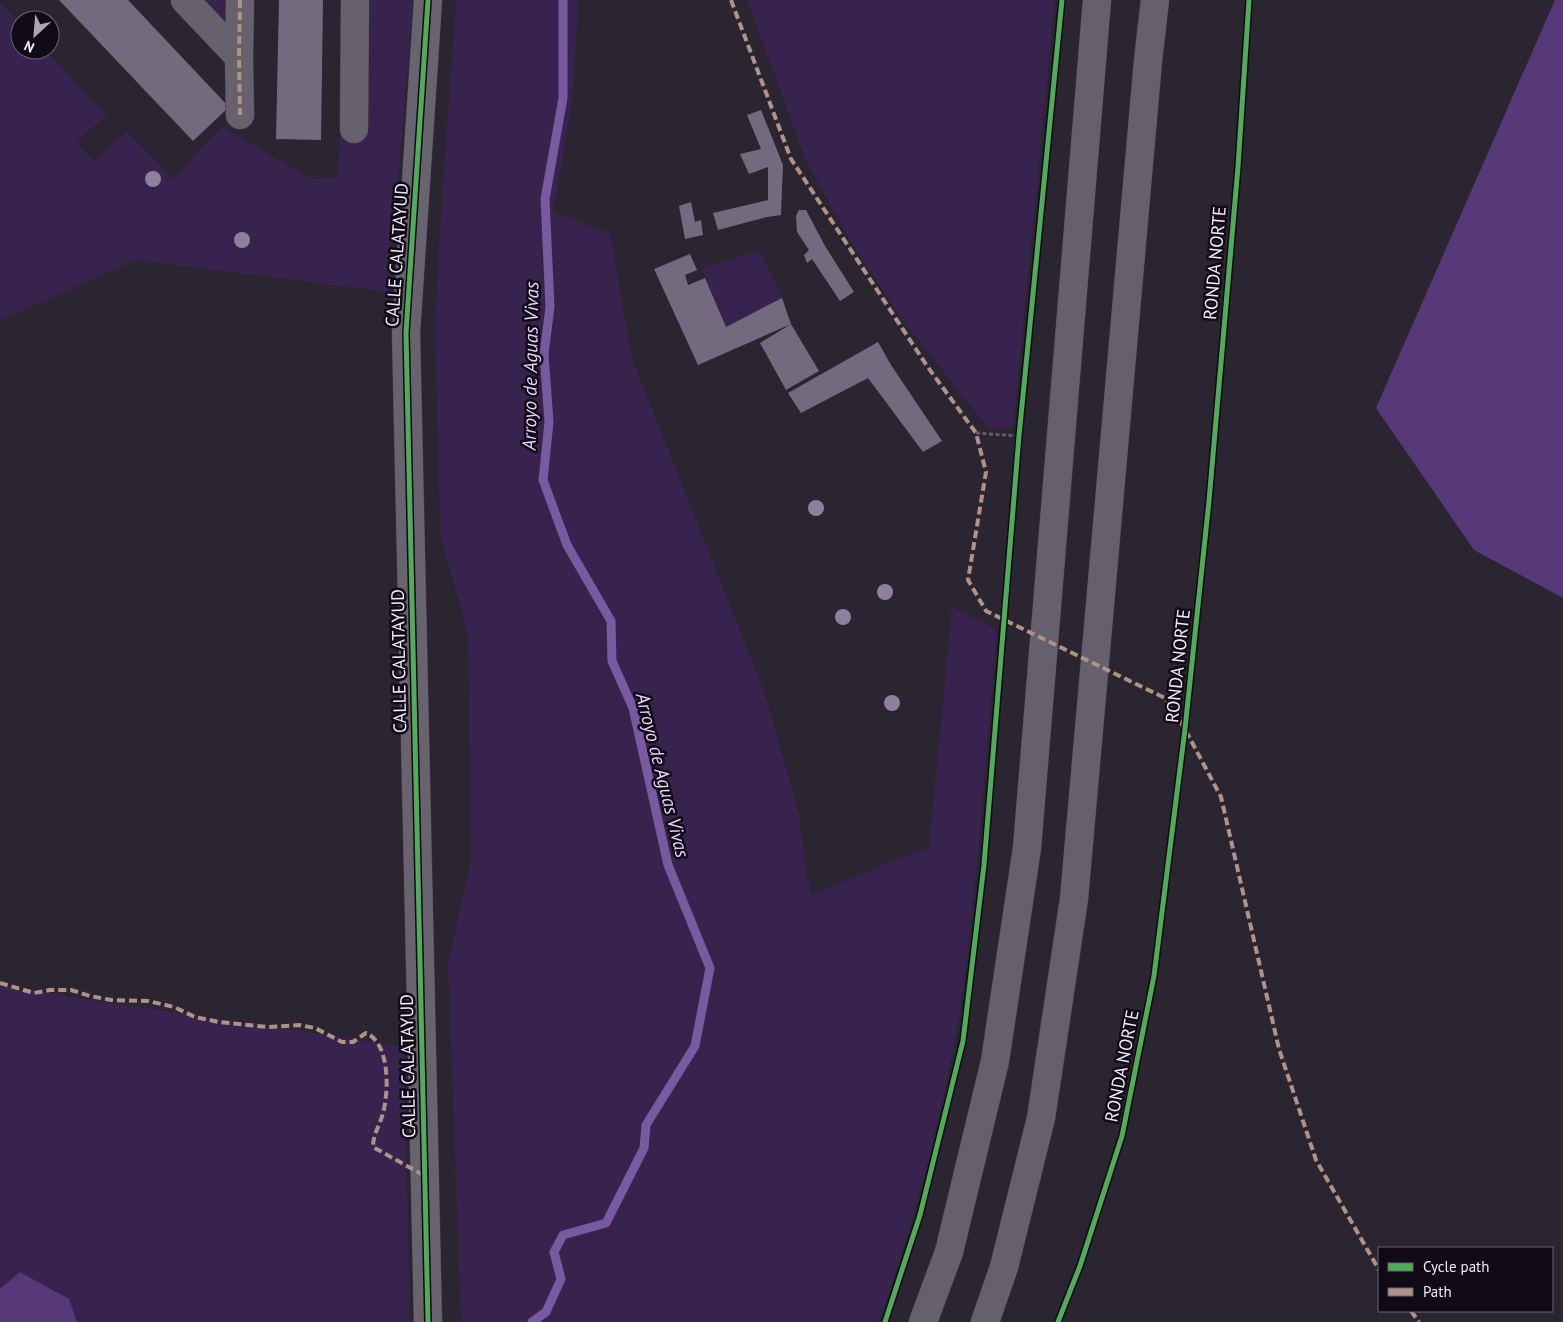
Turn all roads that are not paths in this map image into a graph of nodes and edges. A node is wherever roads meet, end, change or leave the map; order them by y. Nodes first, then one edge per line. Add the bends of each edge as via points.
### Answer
1 (185, 0) edge
2 (240, 0) edge
3 (355, 0) edge
4 (428, 0) edge
5 (1097, 0) edge
6 (1155, 0) edge
7 (239, 57) junction
8 (240, 115) dead end
9 (354, 129) dead end
10 (428, 1322) edge
11 (923, 1322) edge
12 (985, 1322) edge

1 - 7 street
2 - 7 street
3 - 9 street
4 - 10 main road, CALLE CALATAYUD via 406,333
5 - 11 highway via 1027,848 995,1061 949,1252
6 - 12 highway via 1074,899 1041,1118 1004,1267
7 - 8 street

